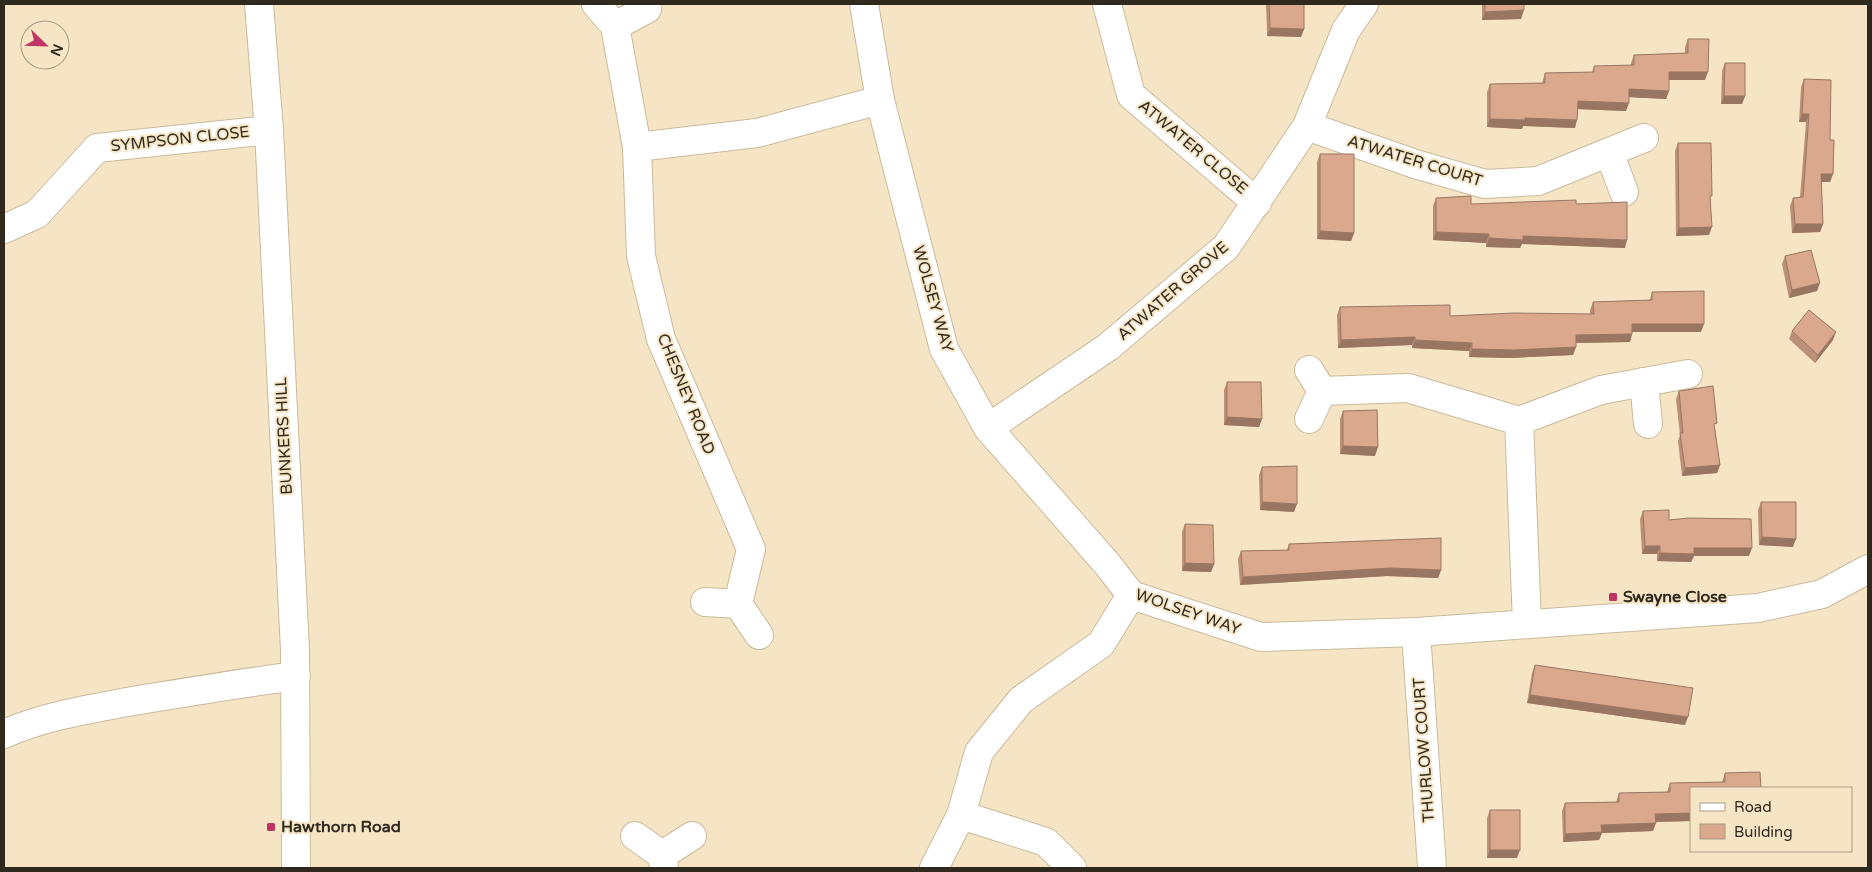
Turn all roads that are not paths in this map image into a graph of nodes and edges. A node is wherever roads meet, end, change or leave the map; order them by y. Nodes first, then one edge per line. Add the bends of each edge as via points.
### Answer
1 (259, 4) edge
2 (596, 4) edge
3 (864, 4) edge
4 (1107, 4) edge
5 (1364, 4) edge
6 (647, 9) dead end
7 (615, 26) junction
8 (880, 100) junction
9 (1307, 126) junction
10 (269, 130) junction
11 (1644, 138) dead end
12 (638, 148) junction
13 (1609, 152) junction
14 (1624, 192) dead end
15 (1257, 202) junction
16 (4, 229) edge
17 (1688, 374) dead end
18 (1644, 382) junction
19 (1309, 419) dead end
20 (1519, 421) junction
21 (1648, 424) dead end
22 (988, 428) junction
23 (1868, 569) edge
24 (1131, 595) junction
25 (705, 602) dead end
26 (738, 604) junction
27 (1527, 624) junction
28 (1416, 632) junction
29 (759, 634) dead end
30 (296, 676) junction
31 (4, 734) edge
32 (961, 815) junction
33 (635, 836) dead end
34 (692, 836) dead end
35 (663, 861) edge
36 (296, 868) edge
37 (934, 868) edge
38 (1072, 868) edge
39 (1432, 868) edge

1 - 10 street, BUNKERS HILL
2 - 7 street
3 - 8 street, WOLSEY WAY
4 - 15 street, ATWATER CLOSE via 1131,95
5 - 9 street, ATWATER GROVE via 1346,30
6 - 7 street
7 - 12 street, CHESNEY ROAD
8 - 12 street via 757,133
8 - 22 street, WOLSEY WAY via 944,349
9 - 13 street, ATWATER COURT via 1484,184 1538,181
9 - 15 street, ATWATER GROVE
10 - 16 street, SYMPSON CLOSE via 97,148 37,214
10 - 30 street, BUNKERS HILL
11 - 13 street, ATWATER COURT
12 - 26 street, CHESNEY ROAD via 641,256 662,339 751,550
13 - 14 street
15 - 22 street, ATWATER GROVE via 1226,248 1108,347
17 - 18 street
18 - 20 street via 1601,390
18 - 21 street
19 - 20 street via 1315,381 1408,388
20 - 27 street
22 - 24 street, WOLSEY WAY
23 - 27 street, WOLSEY WAY via 1822,594 1758,608
24 - 28 street, WOLSEY WAY via 1261,637
24 - 32 street via 1101,644 1021,700 979,752
25 - 26 street
26 - 29 street
27 - 28 street, WOLSEY WAY
28 - 39 street, THURLOW COURT
30 - 31 street via 108,706 23,726
30 - 36 street, BUNKERS HILL
32 - 37 street
32 - 38 street via 1046,842
33 - 35 street
34 - 35 street

